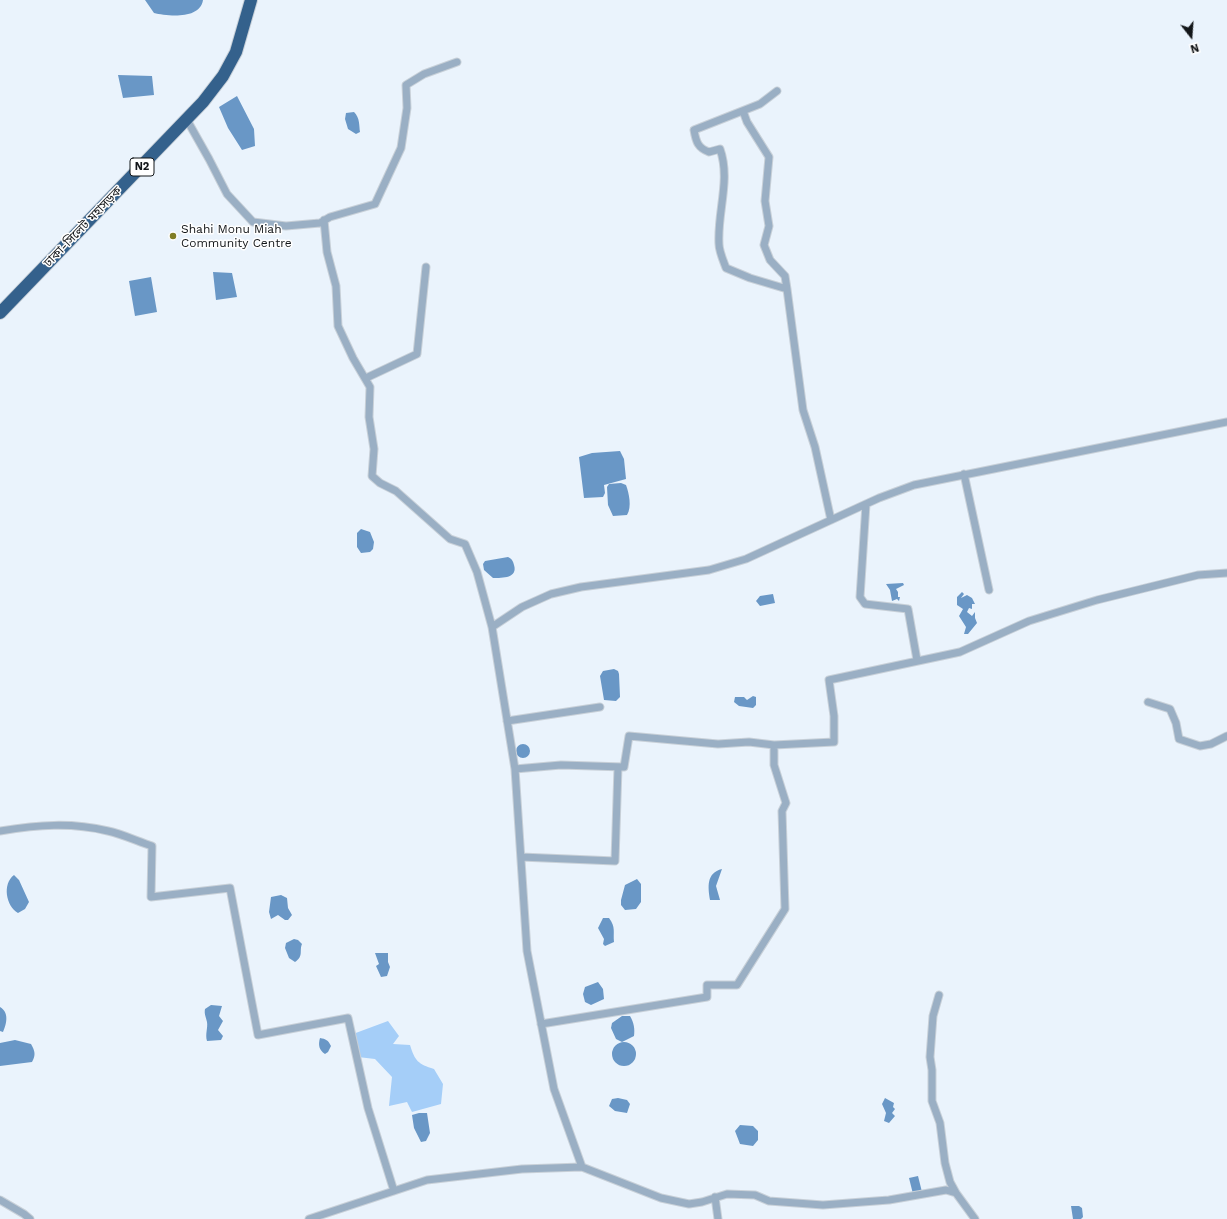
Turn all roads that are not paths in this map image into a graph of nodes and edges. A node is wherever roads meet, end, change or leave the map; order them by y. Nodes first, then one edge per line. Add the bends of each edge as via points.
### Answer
1 (250, 0) edge
2 (457, 62) dead end
3 (777, 91) dead end
4 (743, 111) junction
5 (186, 120) junction
6 (324, 220) junction
7 (426, 268) dead end
8 (787, 289) junction
9 (0, 313) edge
10 (366, 378) junction
11 (1227, 422) edge
12 (964, 474) junction
13 (866, 504) junction
14 (831, 520) junction
15 (1227, 573) edge
16 (989, 590) dead end
17 (492, 628) junction
18 (917, 660) junction
19 (1148, 702) dead end
20 (600, 707) dead end
21 (507, 721) junction
22 (1227, 736) edge
23 (774, 744) junction
24 (618, 767) junction
25 (515, 769) junction
26 (0, 831) edge
27 (521, 857) junction
28 (939, 995) dead end
29 (541, 1024) junction
30 (582, 1167) junction
31 (394, 1191) junction
32 (956, 1193) junction
33 (715, 1197) junction
34 (0, 1200) edge
35 (30, 1219) edge
36 (309, 1219) edge
37 (718, 1219) edge
38 (975, 1219) edge

1 - 5 highway, ঢাকা-সিলেট মহাসড়ক / N2 via 236,52 223,76
2 - 6 street via 424,74 406,85 407,108 401,148 375,204
3 - 4 street via 760,104
4 - 8 street via 769,157 765,201 769,226 764,245 770,260 785,276
4 - 8 street via 694,130 701,149 709,152 720,148 724,161 724,195 718,245 726,268
5 - 6 street via 227,194 253,222 286,226 320,223
5 - 9 highway, ঢাকা-সিলেট মহাসড়ক / N2
6 - 10 street via 326,252 336,286 338,326
7 - 10 street via 417,354
8 - 14 street via 803,410
10 - 17 street via 370,387 369,417 374,449 372,476 396,491 450,539 465,544 477,572
11 - 12 street
12 - 13 street via 914,485
12 - 16 street
13 - 14 street
13 - 18 street via 860,597 865,604 908,609
14 - 17 street via 746,559 709,570 581,587 551,594 522,607
15 - 18 street via 1198,575 1097,600 1029,621 960,652
17 - 21 street
18 - 23 street via 830,680 834,742
19 - 22 street via 1170,709 1179,739 1200,746
20 - 21 street
21 - 25 street
23 - 24 street via 718,744 629,736 624,767
23 - 29 street via 774,765 786,803 782,811 785,909 737,985 707,985 707,997
24 - 25 street via 561,765
24 - 27 street via 615,861
25 - 27 street
26 - 31 street via 43,824 73,825 109,831 152,846 151,897 230,888 258,1035 348,1018 368,1108
27 - 29 street via 527,951
28 - 32 street via 932,1016 932,1101 940,1123 945,1163
29 - 30 street via 554,1089
30 - 31 street via 522,1169 427,1180
30 - 33 street via 661,1198 689,1204
31 - 36 street
32 - 33 street via 946,1190 888,1200 823,1205 769,1201 755,1195 727,1194
32 - 38 street
33 - 37 street
34 - 35 street

